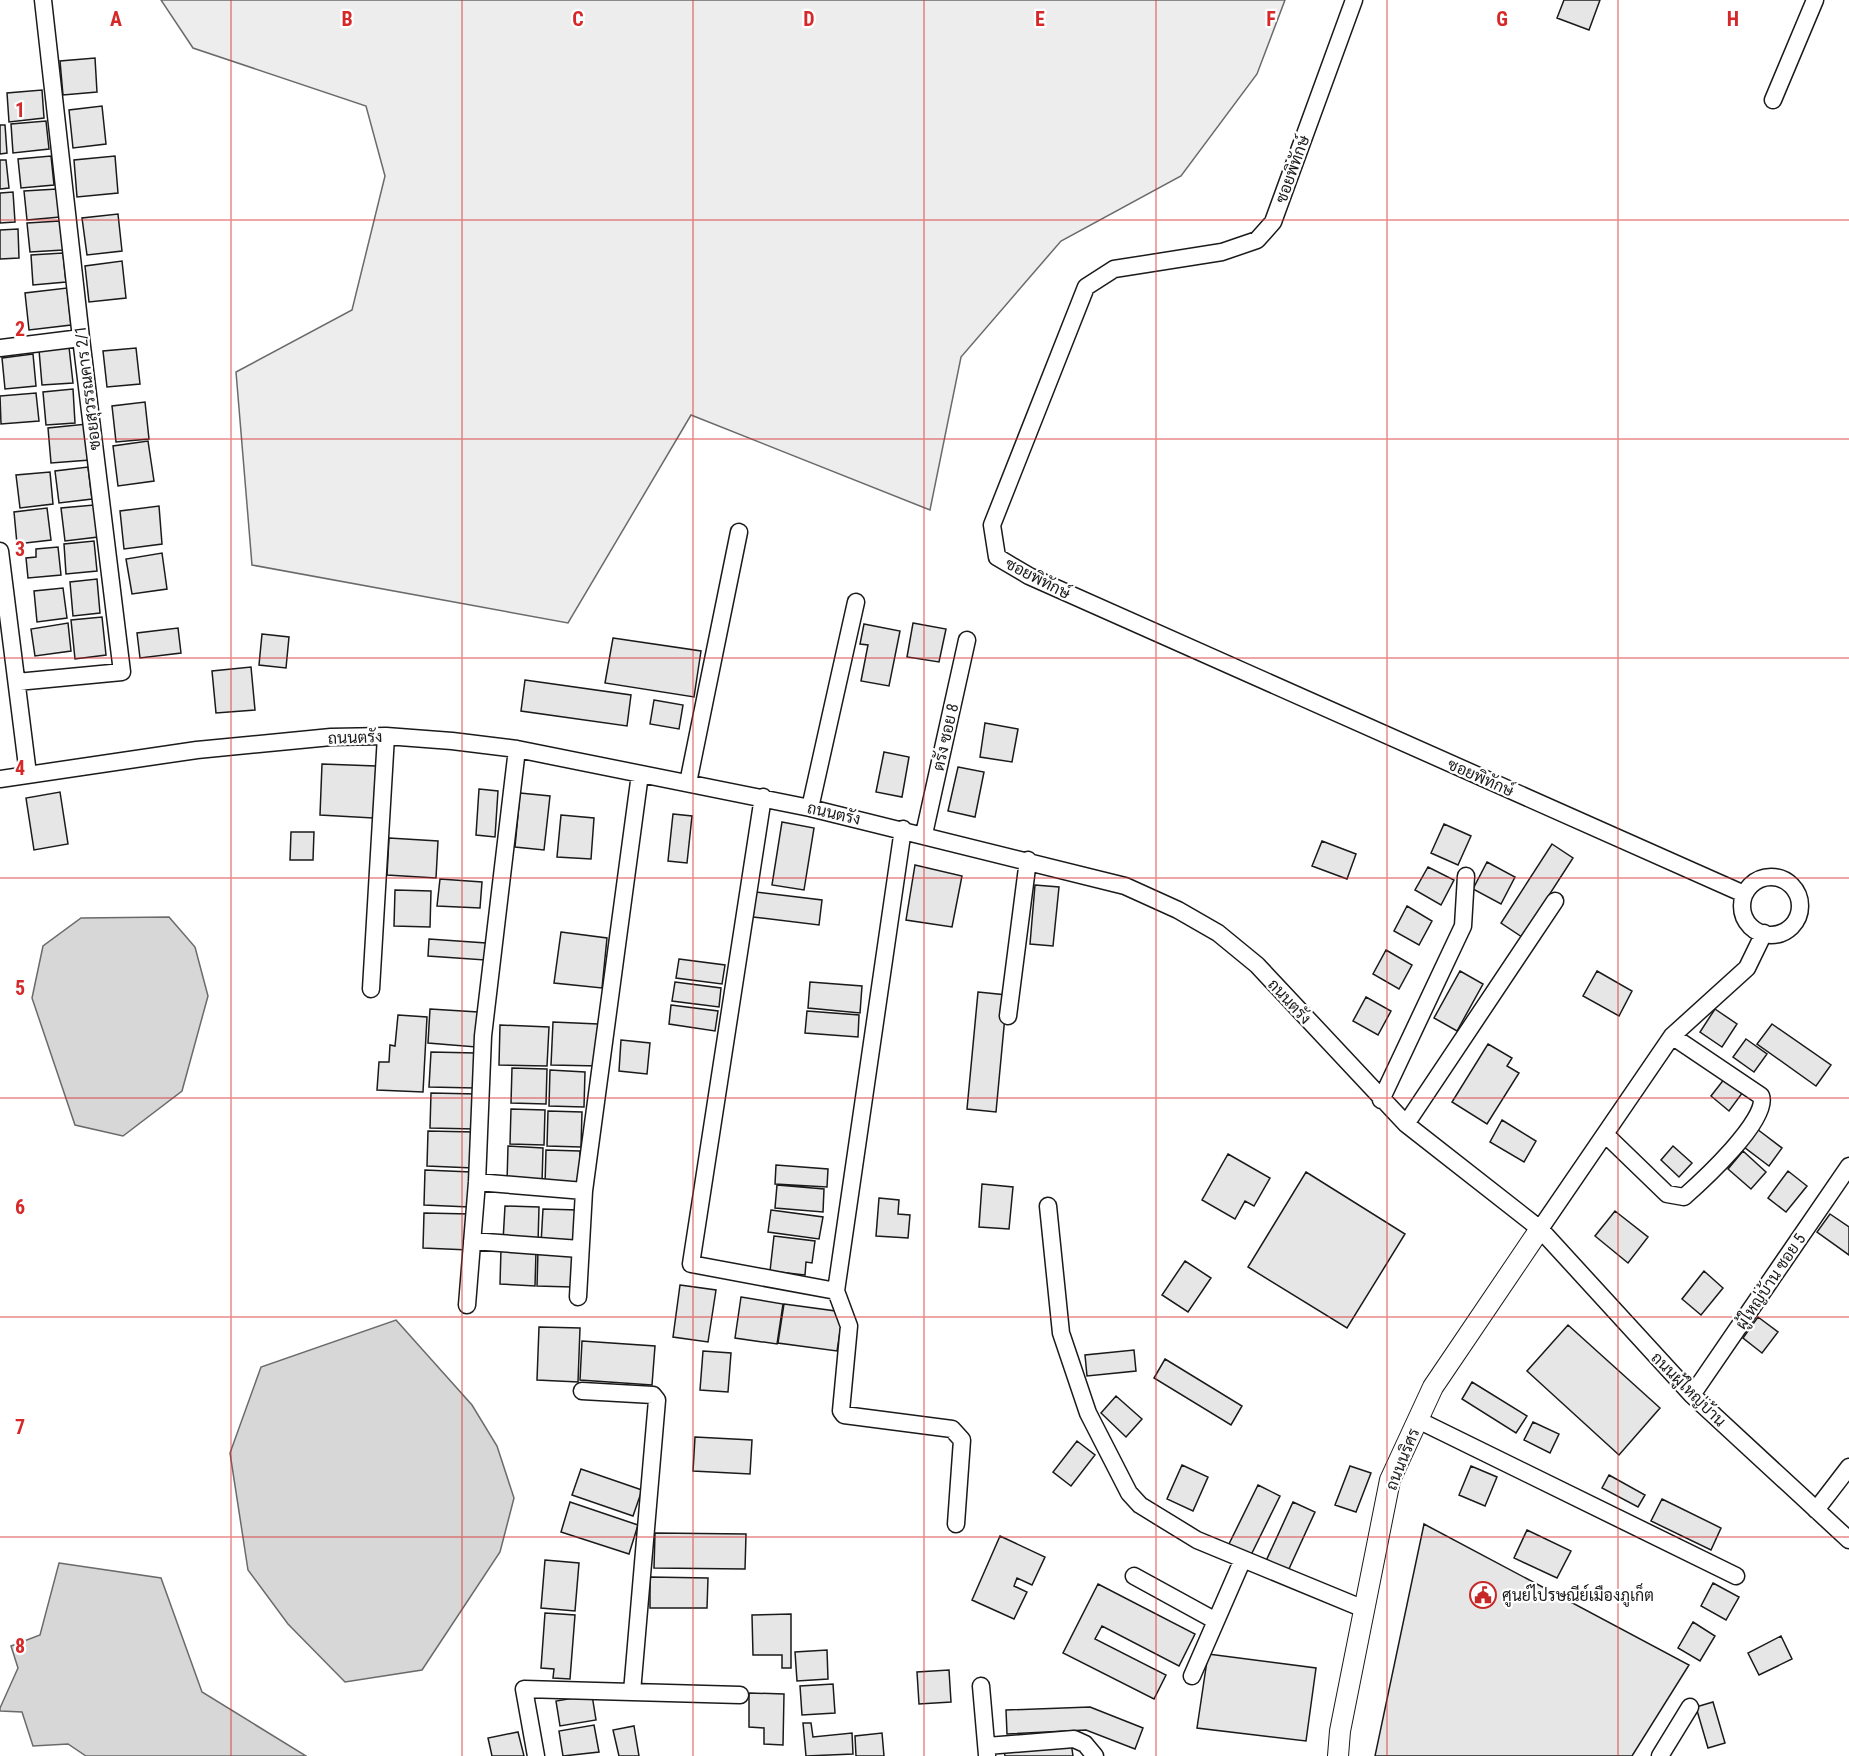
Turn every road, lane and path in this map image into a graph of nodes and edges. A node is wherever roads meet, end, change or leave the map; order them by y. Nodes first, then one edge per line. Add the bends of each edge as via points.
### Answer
1 (43, 0) edge
2 (1354, 0) edge
3 (1815, 0) edge
4 (1773, 100) dead end
5 (81, 338) junction
6 (0, 348) edge
7 (739, 532) dead end
8 (0, 551) edge
9 (856, 602) dead end
10 (967, 640) dead end
11 (17, 682) junction
12 (386, 736) junction
13 (517, 749) junction
14 (28, 774) junction
15 (640, 774) junction
16 (0, 779) edge
17 (688, 783) junction
18 (763, 797) junction
19 (810, 807) junction
20 (903, 829) junction
21 (924, 834) junction
22 (1028, 860) junction
23 (1466, 876) dead end
24 (1744, 894) junction
25 (1555, 901) dead end
26 (1764, 933) junction
27 (371, 988) dead end
28 (1008, 1016) dead end
29 (1672, 1036) junction
30 (1381, 1100) junction
31 (1406, 1124) junction
32 (1606, 1135) junction
33 (1849, 1166) edge
34 (477, 1182) junction
35 (584, 1191) junction
36 (1048, 1206) dead end
37 (1540, 1229) junction
38 (472, 1241) junction
39 (580, 1249) junction
40 (836, 1292) junction
41 (578, 1297) dead end
42 (467, 1305) dead end
43 (582, 1391) dead end
44 (1692, 1395) junction
45 (1418, 1420) junction
46 (1849, 1467) edge
47 (1816, 1510) junction
48 (956, 1524) dead end
49 (1849, 1540) edge
50 (1243, 1559) junction
51 (1134, 1576) dead end
52 (1736, 1576) dead end
53 (1364, 1609) junction
54 (1215, 1621) junction
55 (1191, 1676) dead end
56 (981, 1686) dead end
57 (632, 1692) junction
58 (740, 1695) dead end
59 (1690, 1707) dead end
60 (987, 1751) edge
61 (536, 1756) edge
62 (1095, 1756) edge
63 (1338, 1756) edge
64 (1660, 1756) edge

1 - 5 street, ซอยสุวรรณคาร 2/1
2 - 24 street, ซอยพิทักษ์ via 1273,222 1257,240 1221,252 1114,269 1086,287 992,525 997,557 1029,576
3 - 4 street
5 - 6 street
5 - 11 street, ซอยสุวรรณคาร 2/1 via 122,672
7 - 17 street
8 - 11 street
9 - 19 street
10 - 21 street, ตรัง ซอย 8
11 - 14 street
12 - 13 street, ถนนตรัง
12 - 14 street, ถนนตรัง via 331,737 197,750
12 - 27 street
13 - 15 street, ถนนตรัง
13 - 34 street via 483,1036
14 - 16 street, ถนนตรัง
15 - 17 street, ถนนตรัง
15 - 35 street
17 - 18 street, ถนนตรัง
18 - 19 street, ถนนตรัง
18 - 40 street via 691,1264
19 - 20 street, ถนนตรัง
20 - 21 street, ถนนตรัง
20 - 40 street
21 - 22 street, ถนนตรัง
22 - 28 street
22 - 30 street, ถนนตรัง via 1125,886 1218,933 1257,965
23 - 30 street via 1463,926
24 - 26 street via 1746,920
24 - 26 street via 1756,880 1776,877 1793,886 1798,895 1798,915 1793,923 1777,934
25 - 31 street
26 - 29 street via 1747,968
29 - 32 street
29 - 32 street via 1761,1096 1757,1117 1723,1159 1684,1197 1667,1194
30 - 31 street, ถนนตรัง
31 - 37 street, ถนนตรัง
32 - 37 street
33 - 44 street, ผู้ใหญ่บ้าน ซอย 5
34 - 35 street
34 - 38 street
35 - 39 street
36 - 50 street via 1061,1333 1088,1413 1129,1493 1140,1505 1197,1540
37 - 44 street, ถนนผู้ใหญ่บ้าน
37 - 45 street, ถนนนริศร via 1433,1387
38 - 39 street
38 - 42 street
39 - 41 street
40 - 48 street via 849,1326 841,1411 844,1415 952,1429 958,1433 962,1440
43 - 57 street via 653,1395 657,1400
44 - 47 street, ถนนผู้ใหญ่บ้าน
45 - 52 street
45 - 53 street, ถนนนริศร via 1390,1480
46 - 47 street
47 - 49 street, ถนนผู้ใหญ่บ้าน
50 - 53 street
50 - 54 street
51 - 54 street
53 - 63 street, ถนนนริศร
54 - 55 street
56 - 60 street
57 - 58 street
57 - 61 street via 524,1689
59 - 64 street
60 - 62 street via 1074,1739 1085,1743

